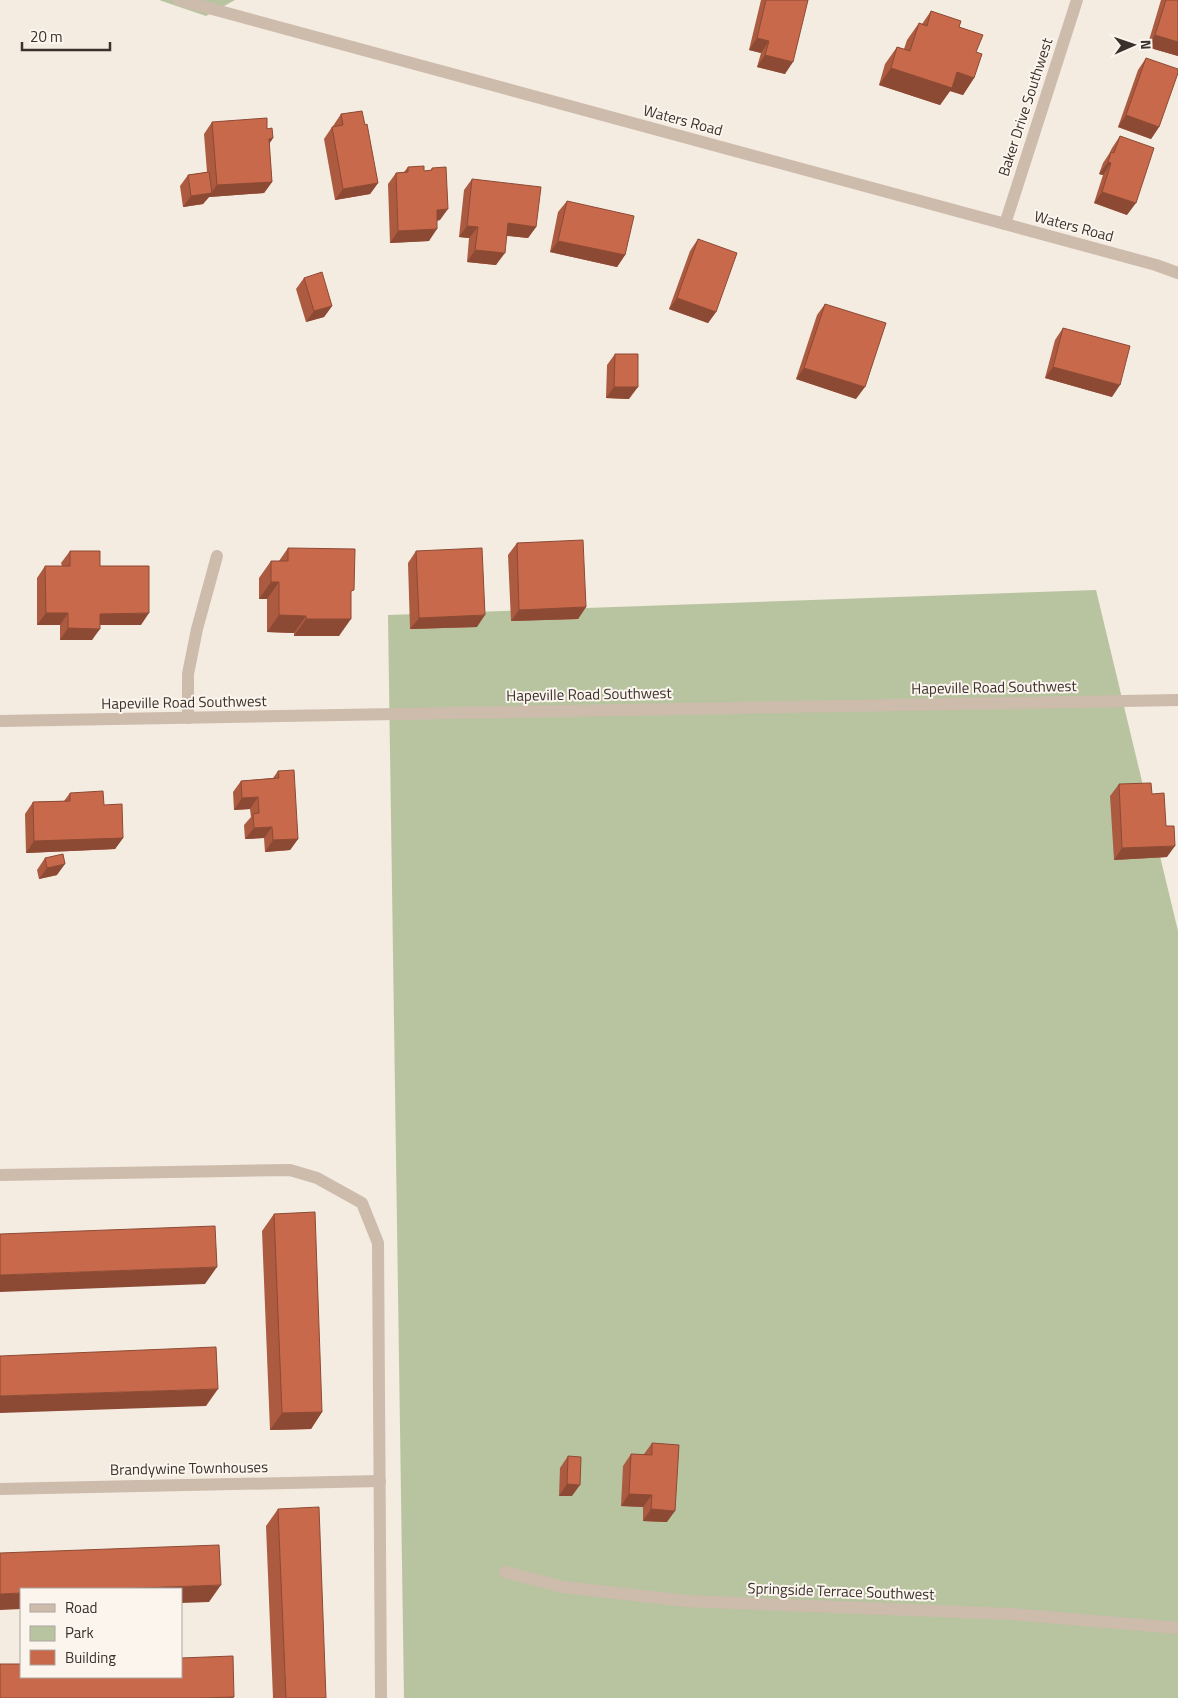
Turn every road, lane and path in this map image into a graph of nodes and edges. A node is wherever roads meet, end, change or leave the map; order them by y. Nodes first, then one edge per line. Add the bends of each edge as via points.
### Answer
1 (179, 0) edge
2 (1077, 0) edge
3 (1005, 224) junction
4 (1178, 273) edge
5 (217, 556) dead end
6 (1178, 700) edge
7 (188, 718) junction
8 (0, 721) edge
9 (0, 1174) edge
10 (380, 1481) junction
11 (0, 1488) edge
12 (505, 1572) dead end
13 (1178, 1628) edge
14 (381, 1698) edge

1 - 3 street, Waters Road
2 - 3 street, Baker Drive Southwest
3 - 4 street, Waters Road
5 - 7 street via 188,674
6 - 7 street, Hapeville Road Southwest
7 - 8 street, Hapeville Road Southwest
9 - 10 street via 290,1170 317,1178 362,1204 378,1243
10 - 11 street, Brandywine Townhouses
10 - 14 street
12 - 13 street, Springside Terrace Southwest via 563,1587 686,1601 1010,1614

